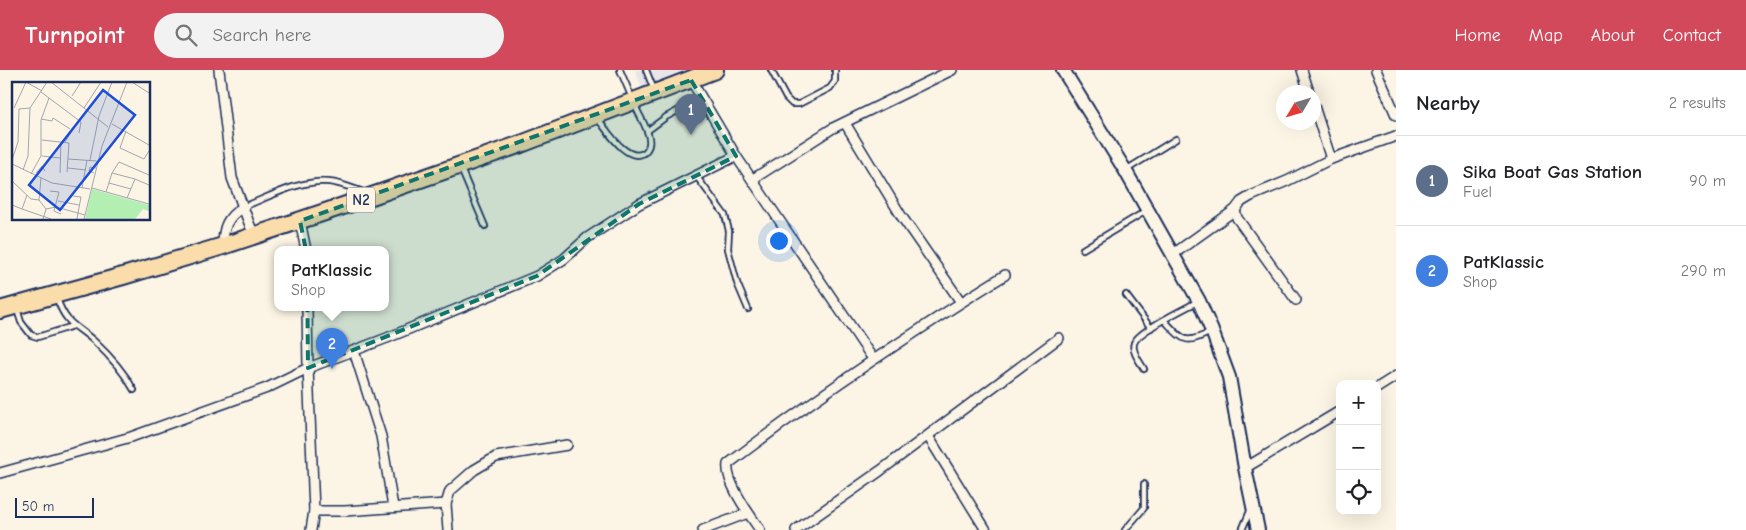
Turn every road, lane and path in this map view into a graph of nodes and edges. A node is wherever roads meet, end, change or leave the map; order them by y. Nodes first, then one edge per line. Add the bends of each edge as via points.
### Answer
1 (219, 70) edge
2 (620, 70) edge
3 (646, 70) edge
4 (771, 70) edge
5 (835, 70) edge
6 (952, 70) edge
7 (1063, 70) edge
8 (1302, 70) edge
9 (1376, 70) edge
10 (702, 74) edge
11 (1307, 85) edge
12 (655, 94) junction
13 (702, 98) junction
14 (633, 102) junction
15 (1396, 115) edge
16 (595, 116) junction
17 (845, 122) junction
18 (1321, 128) edge
19 (648, 130) junction
20 (1396, 136) edge
21 (1176, 139) dead end
22 (736, 156) junction
23 (1331, 159) junction
24 (459, 166) junction
25 (1125, 170) junction
26 (697, 176) junction
27 (752, 179) junction
28 (375, 195) junction
29 (243, 207) junction
30 (1147, 210) junction
31 (1235, 210) junction
32 (300, 221) junction
33 (485, 226) dead end
34 (254, 236) junction
35 (223, 246) junction
36 (305, 246) edge
37 (1083, 250) dead end
38 (1172, 255) junction
39 (1005, 275) dead end
40 (56, 295) junction
41 (1126, 295) dead end
42 (1296, 300) dead end
43 (1199, 301) junction
44 (961, 302) junction
45 (16, 306) junction
46 (748, 309) dead end
47 (0, 310) edge
48 (307, 311) edge
49 (1164, 320) junction
50 (73, 326) junction
51 (1151, 328) junction
52 (1212, 331) junction
53 (1059, 338) dead end
54 (354, 351) junction
55 (873, 360) junction
56 (308, 368) junction
57 (1144, 369) dead end
58 (1396, 376) edge
59 (1381, 385) edge
60 (134, 390) dead end
61 (1336, 413) edge
62 (928, 436) junction
63 (567, 445) dead end
64 (1245, 468) junction
65 (0, 473) edge
66 (1144, 484) dead end
67 (446, 504) junction
68 (1253, 505) junction
69 (393, 507) junction
70 (314, 510) junction
71 (748, 513) junction
72 (311, 530) edge
73 (448, 530) edge
74 (703, 530) edge
75 (760, 530) edge
76 (796, 530) edge
77 (986, 530) edge
78 (1125, 530) edge
79 (1242, 530) edge
80 (1258, 530) edge

1 - 29 street via 232,178
2 - 14 lane
3 - 12 lane
4 - 5 lane via 786,98 792,104 799,104 830,88 835,81
6 - 17 street
7 - 25 street
8 - 11 street
9 - 15 street
10 - 12 highway, N2
10 - 13 street
12 - 14 highway, N2
13 - 19 lane
13 - 22 street
14 - 16 highway, N2
14 - 19 lane
16 - 19 lane via 626,152 635,155 648,149
16 - 24 highway, N2
17 - 27 street
17 - 44 street via 902,218
18 - 23 street
20 - 23 street
21 - 25 lane
22 - 26 street
22 - 27 street
23 - 31 street via 1250,196
24 - 28 highway, N2
24 - 33 lane
25 - 30 street
26 - 46 lane via 725,215 729,231 728,250
26 - 54 street via 639,204 537,276
27 - 55 street
28 - 29 lane via 319,181 296,186
28 - 32 highway, N2
29 - 34 street
29 - 35 street via 228,218 224,226
30 - 37 lane
30 - 38 street
31 - 38 street
31 - 42 street via 1237,218
32 - 34 highway, N2
32 - 36 street
34 - 35 highway, N2
35 - 40 highway, N2
38 - 43 street
39 - 44 street
40 - 45 highway, N2
40 - 50 lane via 65,318
41 - 51 lane
43 - 49 lane
43 - 52 street
44 - 55 street
45 - 47 highway, N2
45 - 50 lane via 21,322 31,335 38,337
48 - 56 street
49 - 51 lane
49 - 52 lane via 1188,341
50 - 60 lane via 96,343
51 - 57 lane via 1140,336 1133,348
52 - 64 street via 1229,377
53 - 62 street
54 - 56 street
54 - 69 street via 382,436
55 - 71 street via 728,464 729,478
56 - 65 street via 267,388 131,437
56 - 70 street
58 - 59 street
61 - 64 street
62 - 76 street
62 - 77 street
63 - 67 street via 496,457 462,479 450,491
64 - 68 street
66 - 78 lane via 1144,508
67 - 69 street
67 - 73 street
68 - 79 lane
68 - 80 street
69 - 70 street
70 - 72 street
71 - 74 street
71 - 75 street

